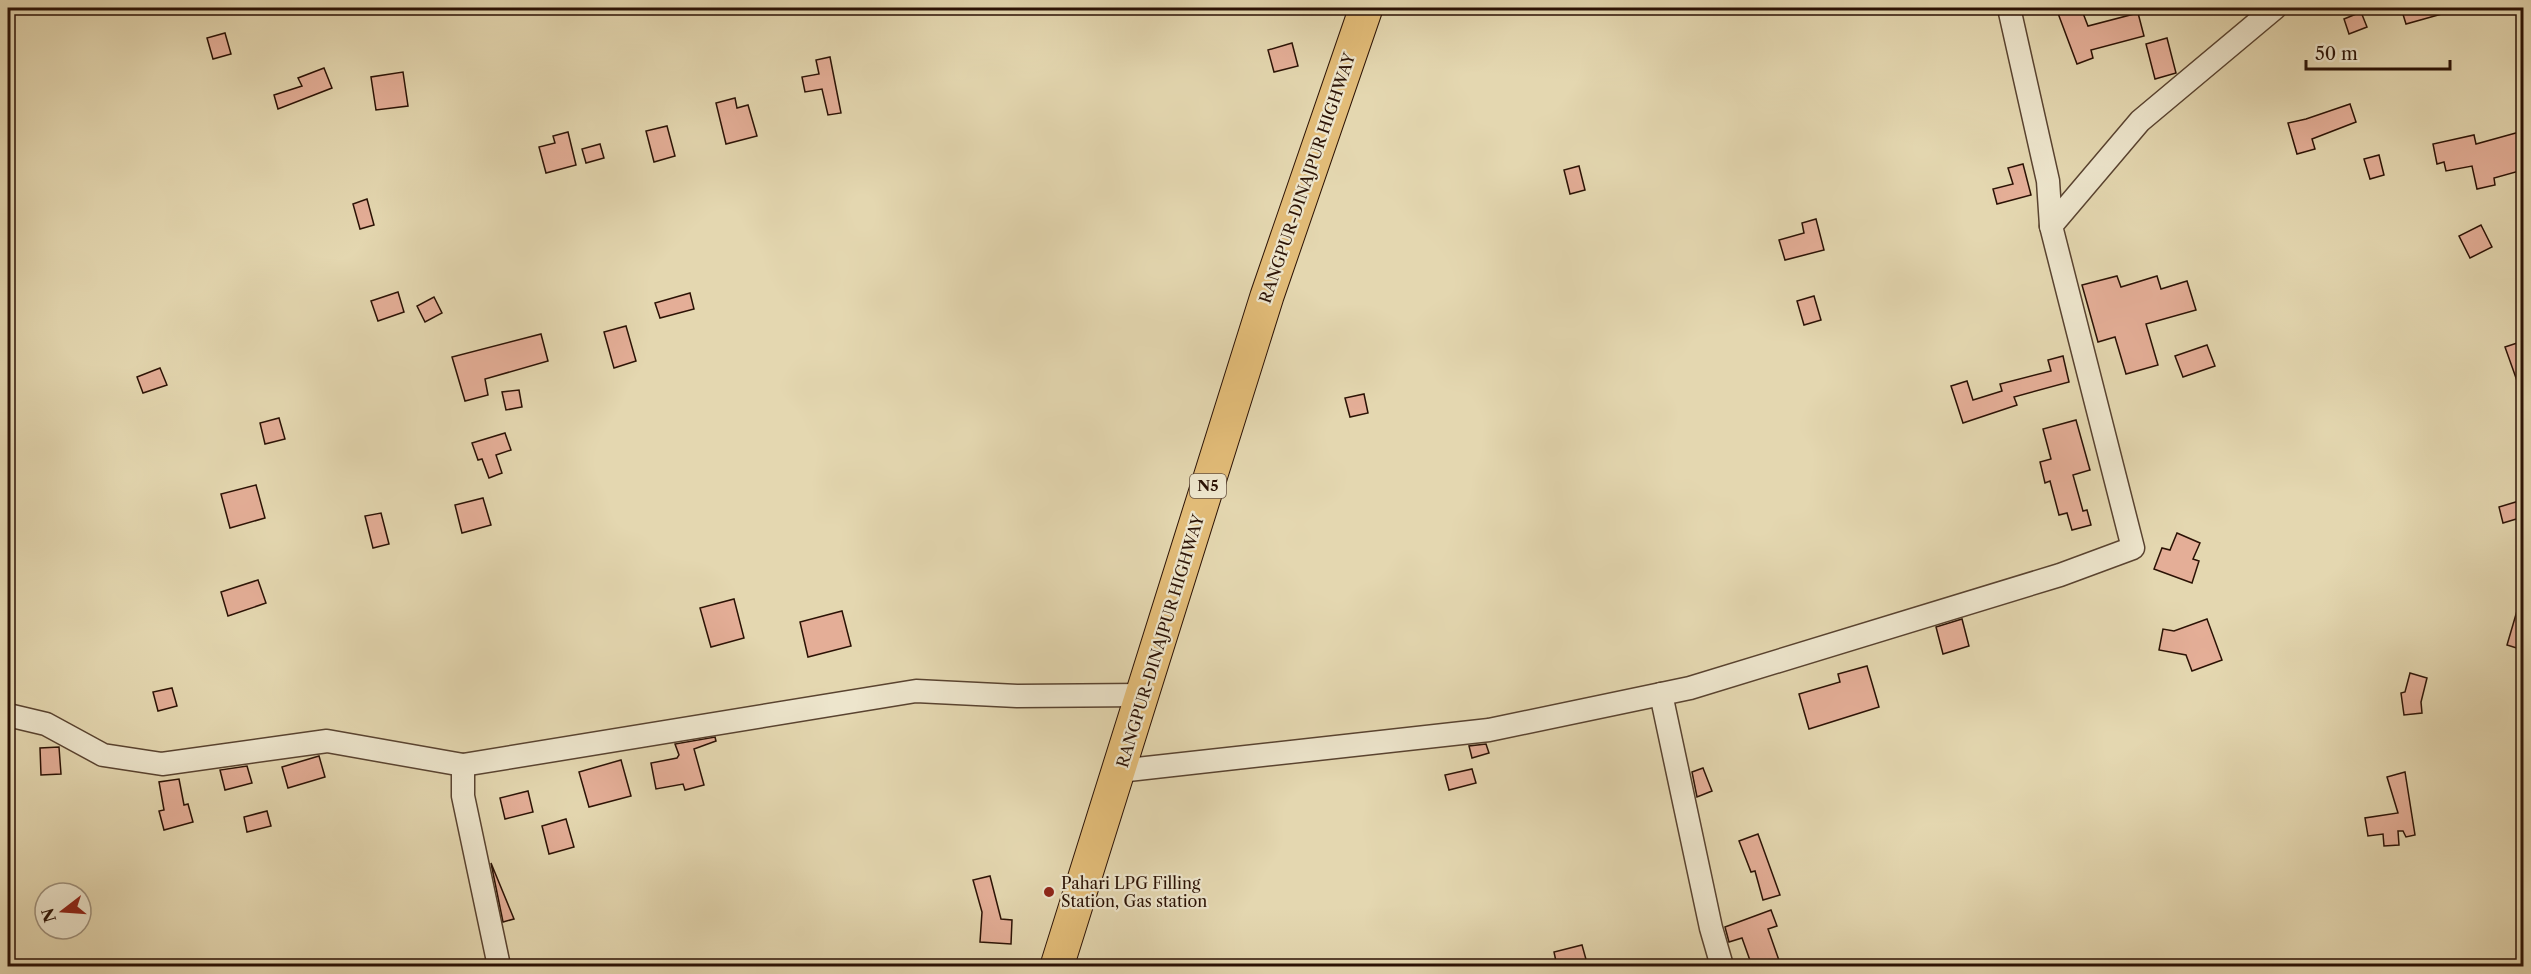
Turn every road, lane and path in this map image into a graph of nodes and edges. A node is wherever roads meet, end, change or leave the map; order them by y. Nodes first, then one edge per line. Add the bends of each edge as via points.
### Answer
1 (1366, 8) edge
2 (2009, 8) edge
3 (2275, 8) edge
4 (2051, 226) junction
5 (1661, 694) junction
6 (1144, 695) junction
7 (8, 715) edge
8 (463, 765) junction
9 (1119, 771) junction
10 (499, 966) edge
11 (1057, 966) edge
12 (1722, 966) edge

1 - 6 highway, RANGPUR-DINAJPUR HIGHWAY / N5 via 1267,296
2 - 4 street via 2048,181
3 - 4 street via 2140,121
4 - 5 street via 2133,548 2060,575
5 - 9 street via 1489,730
5 - 12 street
6 - 8 street via 1017,696 916,691
6 - 9 highway, RANGPUR-DINAJPUR HIGHWAY / N5
7 - 8 street via 46,724 103,755 162,764 327,741
8 - 10 street via 463,796
9 - 11 highway, RANGPUR-DINAJPUR HIGHWAY / N5

